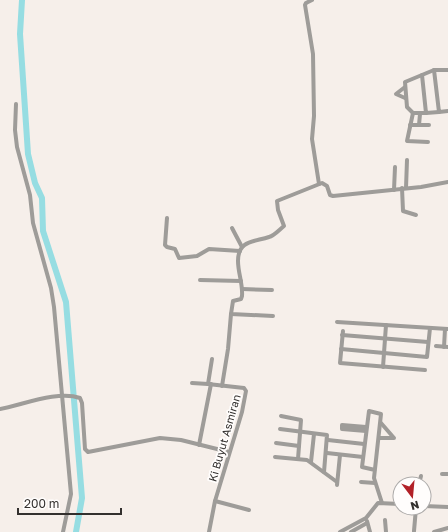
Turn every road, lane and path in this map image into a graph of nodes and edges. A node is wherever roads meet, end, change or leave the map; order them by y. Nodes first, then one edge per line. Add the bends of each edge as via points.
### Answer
1 (312, 0) edge
2 (434, 70) junction
3 (448, 70) edge
4 (422, 74) junction
5 (405, 87) junction
6 (405, 98) junction
7 (16, 104) dead end
8 (448, 111) edge
9 (439, 112) junction
10 (412, 113) junction
11 (426, 113) junction
12 (420, 114) junction
13 (410, 125) junction
14 (419, 125) junction
15 (429, 125) dead end
16 (428, 142) dead end
17 (407, 160) dead end
18 (394, 167) dead end
19 (448, 182) edge
20 (320, 184) junction
21 (404, 188) junction
22 (394, 190) junction
23 (416, 215) dead end
24 (167, 218) dead end
25 (232, 228) dead end
26 (241, 249) junction
27 (200, 280) dead end
28 (241, 281) junction
29 (242, 289) junction
30 (272, 290) dead end
31 (231, 314) junction
32 (273, 316) dead end
33 (337, 322) dead end
34 (386, 325) junction
35 (430, 328) junction
36 (447, 329) edge
37 (385, 339) junction
38 (428, 342) junction
39 (436, 346) dead end
40 (446, 347) edge
41 (341, 349) junction
42 (384, 353) junction
43 (212, 359) dead end
44 (383, 367) junction
45 (425, 370) dead end
46 (192, 383) dead end
47 (209, 384) junction
48 (222, 386) junction
49 (65, 397) junction
50 (0, 409) edge
51 (281, 416) dead end
52 (381, 423) junction
53 (366, 429) junction
54 (280, 430) dead end
55 (300, 432) junction
56 (314, 434) junction
57 (379, 438) junction
58 (328, 440) junction
59 (276, 443) dead end
60 (199, 444) junction
61 (364, 444) junction
62 (299, 446) junction
63 (229, 452) junction
64 (327, 453) junction
65 (340, 455) junction
66 (275, 457) dead end
67 (363, 457) junction
68 (298, 459) junction
69 (311, 462) junction
70 (375, 470) junction
71 (324, 472) junction
72 (442, 474) dead end
73 (448, 474) edge
74 (361, 482) dead end
75 (375, 483) junction
76 (215, 501) junction
77 (382, 503) junction
78 (392, 504) edge
79 (432, 506) edge
80 (448, 507) edge
81 (249, 510) dead end
82 (415, 516) edge
83 (366, 518) junction
84 (385, 520) dead end
85 (367, 523) junction
86 (448, 528) edge
87 (414, 531) dead end
88 (63, 532) edge
89 (209, 532) edge
90 (340, 532) edge
91 (351, 532) edge
92 (370, 532) edge
93 (386, 532) edge
94 (434, 532) edge

1 - 20 street via 305,5 313,54 312,139
2 - 3 street
2 - 4 street
2 - 9 street
4 - 5 street via 406,82
4 - 11 street
5 - 6 street
5 - 6 street via 396,94
6 - 10 street via 406,105
7 - 49 street via 17,147 30,195 33,223 51,288
8 - 9 street
9 - 11 street
10 - 12 street
10 - 13 street
11 - 12 street
12 - 14 street
13 - 14 street
13 - 16 street via 407,141
14 - 15 street
17 - 21 street
18 - 22 street
19 - 21 street
20 - 22 street via 325,184 333,196
20 - 26 street via 277,201 284,226 270,237 253,240
21 - 22 street
21 - 23 street via 403,211
24 - 26 street via 165,245 175,249 179,258 197,256 209,249
25 - 26 street
26 - 28 street via 238,267
27 - 28 street
28 - 29 street
29 - 30 street
29 - 31 street via 242,298 233,301
31 - 32 street
31 - 48 street
33 - 34 street
34 - 35 street
34 - 37 street
35 - 36 street
35 - 38 street
36 - 40 street
37 - 38 street
37 - 41 street via 343,333
37 - 42 street
38 - 42 street via 427,356
39 - 40 street
41 - 42 street
41 - 44 street via 340,363
42 - 44 street
43 - 47 street
44 - 45 street
46 - 47 street, Ki Buyut Asmiran
47 - 48 street, Ki Buyut Asmiran
47 - 60 street
48 - 63 street, Ki Buyut Asmiran via 244,388 246,391
49 - 50 street
49 - 60 street via 82,400 87,452 160,438
49 - 88 street via 71,494
51 - 55 street via 301,419
52 - 53 street via 381,413 369,411
52 - 57 street
52 - 57 street via 394,438
53 - 53 street via 342,425 342,429
53 - 61 street
54 - 55 street
55 - 56 street
55 - 62 street
56 - 58 street via 327,435
56 - 69 street
57 - 70 street
58 - 61 street
58 - 64 street
59 - 62 street
60 - 63 street
61 - 67 street
62 - 68 street
63 - 76 street, Ki Buyut Asmiran
64 - 65 street
64 - 71 street
65 - 67 street
65 - 71 street via 337,483
66 - 68 street
67 - 70 street via 362,468
68 - 69 street
69 - 71 street
70 - 75 street
72 - 73 street
74 - 75 street
75 - 77 street
76 - 81 street
76 - 89 street, Ki Buyut Asmiran
77 - 78 street
77 - 83 street via 375,506
79 - 80 street
82 - 87 street
83 - 85 street
83 - 90 street
84 - 93 street
85 - 91 street
85 - 92 street
86 - 94 street

